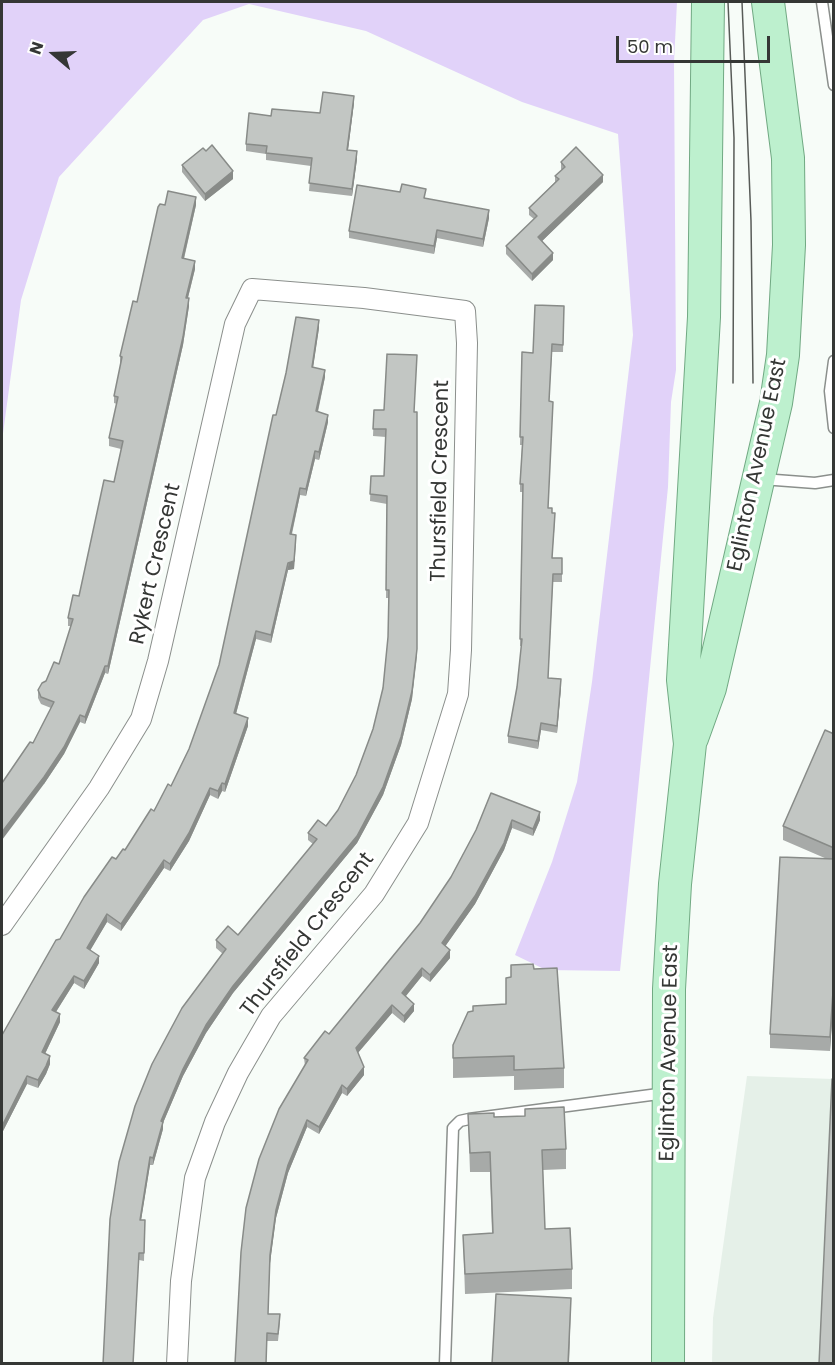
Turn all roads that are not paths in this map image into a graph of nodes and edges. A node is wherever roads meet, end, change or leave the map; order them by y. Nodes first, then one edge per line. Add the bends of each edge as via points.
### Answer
1 (708, 2) edge
2 (768, 2) edge
3 (822, 2) edge
4 (834, 86) edge
5 (364, 298) joint
6 (834, 361) edge
7 (834, 428) edge
8 (759, 479) junction
9 (834, 480) edge
10 (690, 744) junction
11 (2, 925) edge
12 (668, 1093) junction
13 (177, 1364) edge
14 (445, 1364) edge
15 (668, 1364) edge

1 - 10 main road, Eglinton Avenue East via 704,317 683,680
2 - 8 main road, Eglinton Avenue East via 788,158 789,245 783,355
3 - 4 lane
5 - 11 street, Rykert Crescent via 252,289 235,324 158,662 141,718 99,788
5 - 13 street, Thursfield Crescent via 465,311 458,694 418,823 374,894 272,1016 215,1122 195,1178 181,1281
6 - 7 lane via 830,391
8 - 9 lane via 815,483
8 - 10 main road, Eglinton Avenue East via 710,688
10 - 12 main road, Eglinton Avenue East via 673,919
12 - 14 lane via 469,1119 453,1128
12 - 15 main road, Eglinton Avenue East

